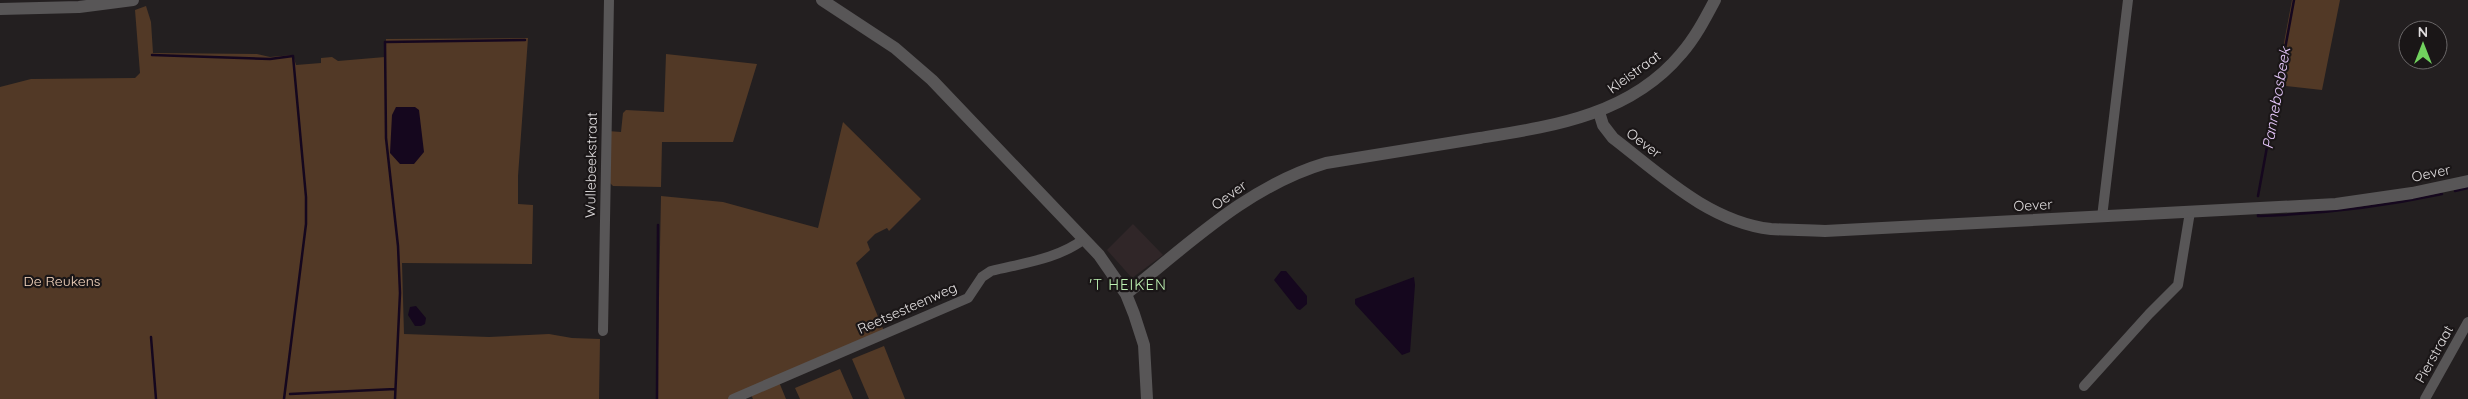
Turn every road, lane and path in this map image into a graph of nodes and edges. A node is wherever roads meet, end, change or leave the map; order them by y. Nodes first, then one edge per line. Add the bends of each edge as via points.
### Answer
1 (133, 0) edge
2 (609, 0) edge
3 (822, 0) edge
4 (1716, 0) edge
5 (2128, 0) edge
6 (0, 8) edge
7 (1599, 112) junction
8 (2468, 181) edge
9 (2190, 212) junction
10 (2102, 216) junction
11 (1084, 239) junction
12 (1126, 294) junction
13 (2468, 322) edge
14 (603, 331) dead end
15 (2084, 386) dead end
16 (733, 399) edge
17 (1147, 399) edge
18 (2425, 399) edge

1 - 6 street via 79,7
2 - 14 street, Wullebeekstraat
3 - 11 street via 895,48 932,80
4 - 7 street, Kleistraat via 1681,55 1639,90
5 - 10 street
7 - 10 street, Oever via 1603,125 1613,138 1695,200 1733,219 1770,228 1825,231
7 - 12 street, Oever via 1560,125 1326,164 1292,174 1240,203
8 - 9 street, Oever via 2336,204
9 - 10 street, Oever
9 - 15 street via 2178,285
11 - 12 street
11 - 16 street, Reetsesteenweg via 1058,254 991,271 982,277 968,298
12 - 17 street via 1144,345
13 - 18 street, Pierstraat

